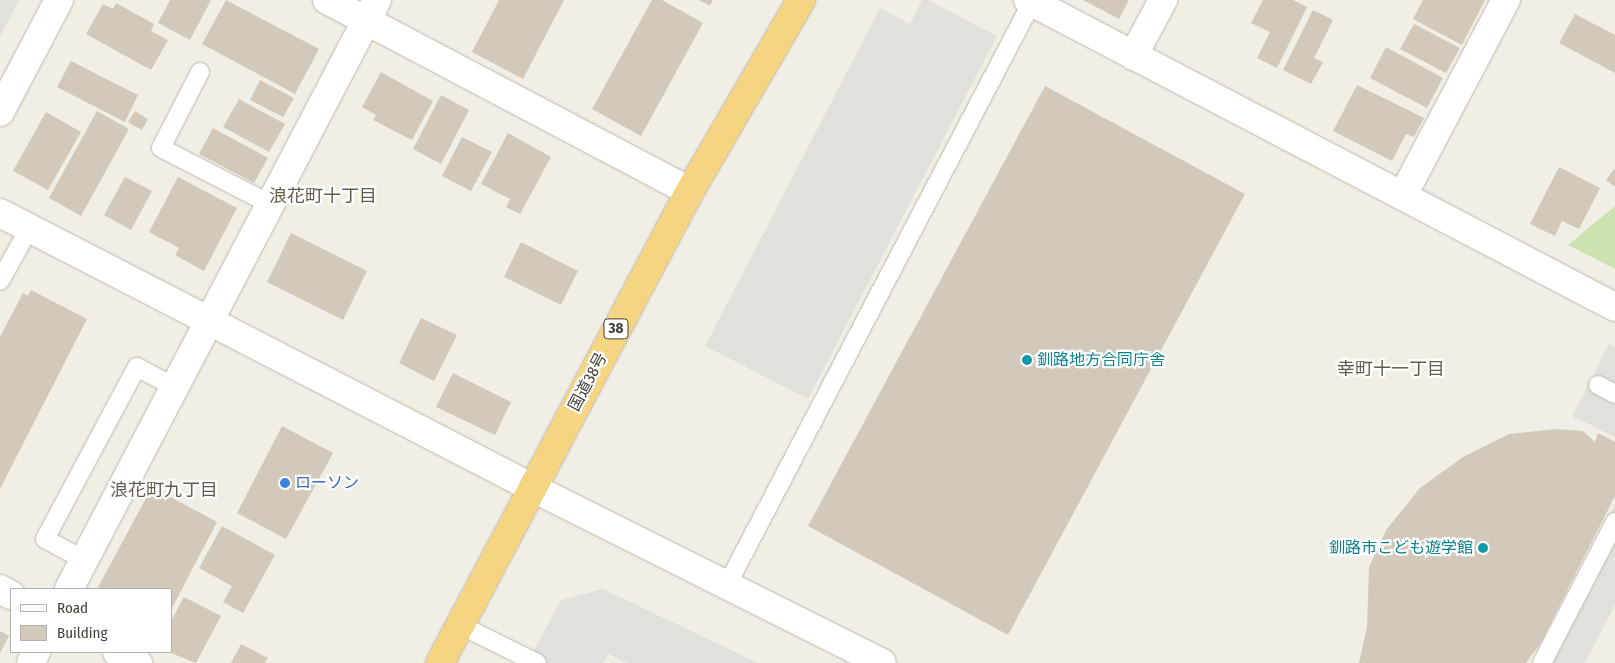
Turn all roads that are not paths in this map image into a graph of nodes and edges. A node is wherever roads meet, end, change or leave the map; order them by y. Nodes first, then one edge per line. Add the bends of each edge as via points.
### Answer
1 (58, 0) edge
2 (327, 0) edge
3 (801, 0) edge
4 (1162, 0) edge
5 (1506, 0) edge
6 (1030, 1) edge
7 (372, 10) edge
8 (1133, 56) junction
9 (200, 72) dead end
10 (0, 112) edge
11 (690, 191) junction
12 (1403, 194) junction
13 (270, 204) junction
14 (0, 213) edge
15 (29, 228) junction
16 (0, 281) edge
17 (1615, 307) edge
18 (208, 323) junction
19 (1598, 386) dead end
20 (174, 387) junction
21 (1615, 394) edge
22 (532, 488) junction
23 (1615, 522) edge
24 (84, 560) junction
25 (727, 585) junction
26 (70, 588) edge
27 (460, 625) junction
28 (119, 653) edge
29 (138, 663) edge
30 (440, 663) edge
31 (537, 663) edge
32 (882, 663) edge
33 (1542, 663) edge

1 - 10 street
2 - 7 street
3 - 11 highway, 国道38号 / 38
4 - 8 street
5 - 12 street
6 - 8 street
6 - 25 lane
7 - 11 street
7 - 13 street
8 - 12 street
9 - 13 lane via 161,148
11 - 22 highway, 国道38号 / 38
12 - 17 street
13 - 18 street
14 - 15 street
15 - 16 lane
15 - 18 street
18 - 20 street
18 - 22 street
19 - 21 lane
20 - 24 street
20 - 24 lane via 138,367 45,539
22 - 25 street
22 - 27 highway, 国道38号 / 38
23 - 33 lane
24 - 26 street
25 - 32 street
27 - 30 highway, 国道38号 / 38
27 - 31 lane
28 - 29 street

